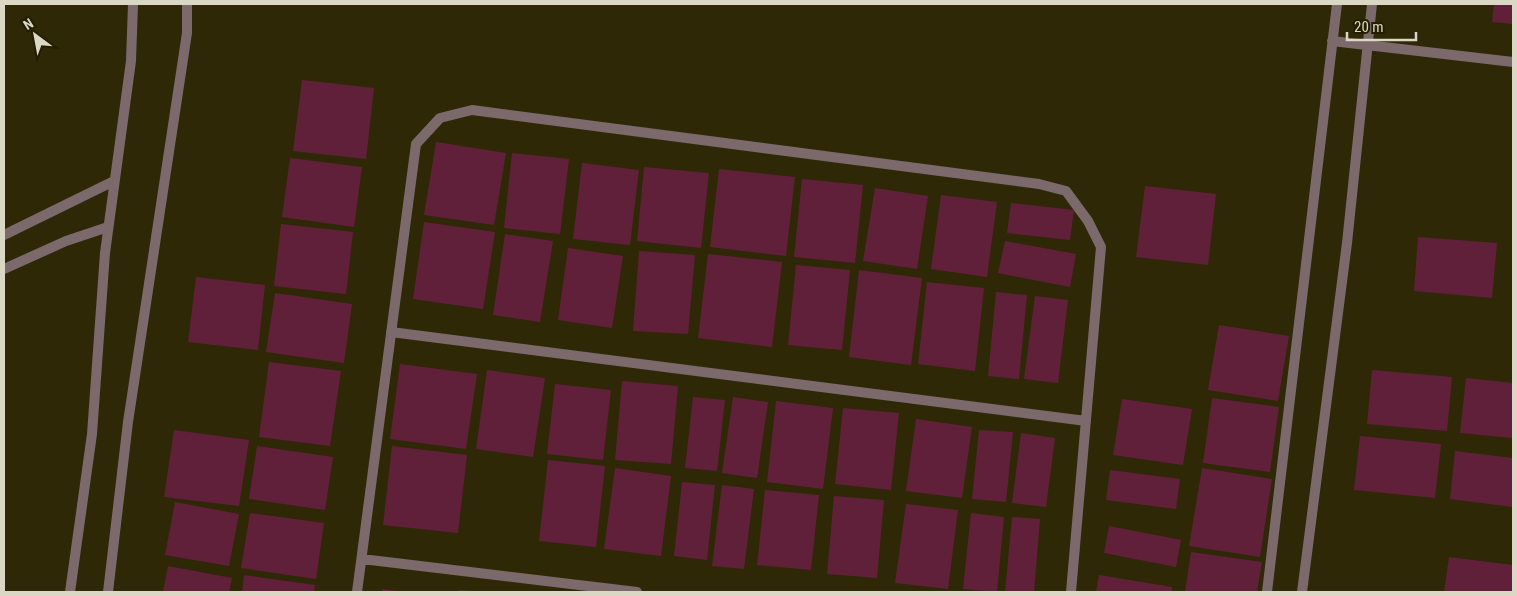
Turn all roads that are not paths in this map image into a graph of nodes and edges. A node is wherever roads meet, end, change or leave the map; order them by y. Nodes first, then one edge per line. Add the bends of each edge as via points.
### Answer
1 (133, 4) edge
2 (187, 4) edge
3 (1337, 4) edge
4 (1372, 4) edge
5 (1332, 41) junction
6 (1367, 45) junction
7 (1513, 62) edge
8 (114, 181) junction
9 (108, 226) junction
10 (4, 235) edge
11 (4, 269) edge
12 (391, 332) junction
13 (1086, 421) junction
14 (362, 559) junction
15 (70, 592) edge
16 (108, 592) edge
17 (357, 592) edge
18 (637, 592) edge
19 (1071, 592) edge
20 (1267, 592) edge
21 (1302, 592) edge

1 - 8 street via 131,61
2 - 16 street via 187,34 128,422
3 - 5 street
4 - 6 street
5 - 6 street
5 - 20 street
6 - 7 street
6 - 21 street via 1347,243
8 - 9 street
8 - 10 street
9 - 11 street
9 - 15 street via 92,434
12 - 13 street
12 - 13 street via 416,144 440,118 472,110 1030,183 1066,191 1088,221 1101,247
12 - 14 street
13 - 19 street
14 - 17 street
14 - 18 street

